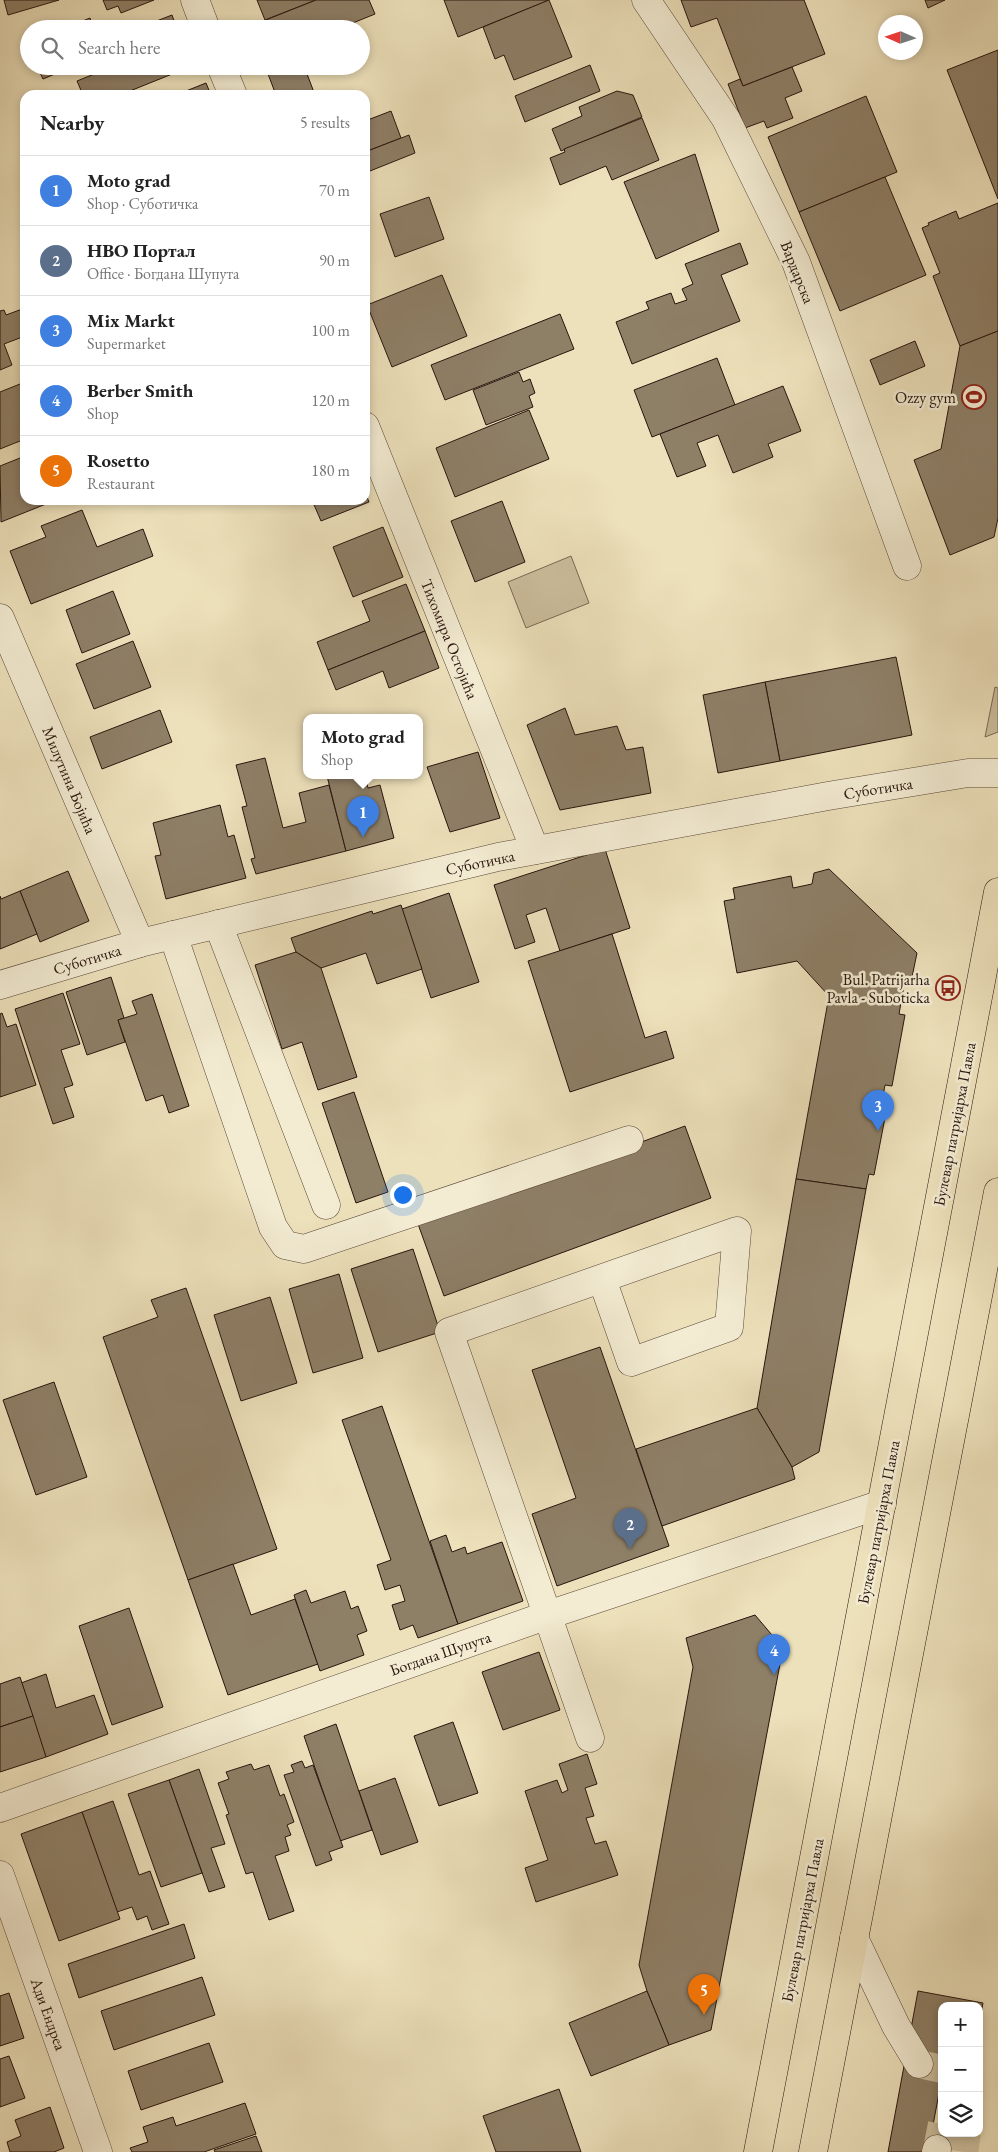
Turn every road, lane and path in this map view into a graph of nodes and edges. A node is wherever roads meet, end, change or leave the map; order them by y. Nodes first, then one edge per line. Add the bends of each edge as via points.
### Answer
1 (195, 0) edge
2 (646, 0) edge
3 (203, 20) edge
4 (225, 75) edge
5 (231, 90) edge
6 (370, 438) edge
7 (907, 566) dead end
8 (0, 618) edge
9 (998, 774) edge
10 (535, 850) junction
11 (998, 892) edge
12 (218, 924) junction
13 (173, 935) junction
14 (140, 943) junction
15 (0, 985) edge
16 (630, 1140) dead end
17 (998, 1192) edge
18 (326, 1205) dead end
19 (602, 1279) junction
20 (882, 1504) junction
21 (548, 1615) junction
22 (590, 1738) dead end
23 (0, 1808) edge
24 (0, 1876) edge
25 (854, 1938) junction
26 (919, 2064) dead end
27 (98, 2152) edge
28 (758, 2152) edge
29 (813, 2152) edge

1 - 3 street
2 - 7 street, Вардарска via 726,119 796,262
4 - 5 street
6 - 10 street, Тихомира Остојића
8 - 14 street, Милутина Бојића
9 - 10 street, Суботичка via 968,773
10 - 12 street, Суботичка
11 - 20 main road, Булевар патријарха Павла
12 - 13 street, Суботичка
12 - 18 street
13 - 14 street, Суботичка
13 - 16 street via 273,1227 285,1245 304,1249
14 - 15 street, Суботичка
17 - 25 main road
19 - 19 street via 611,1276 737,1231 729,1327 649,1356 631,1362
19 - 21 street via 449,1332
20 - 21 street, Богдана Шупута
20 - 28 main road, Булевар патријарха Павла
21 - 22 street
21 - 23 street, Богдана Шупута
24 - 27 street, Ади Ендреа
25 - 26 street via 896,2026
25 - 29 main road

